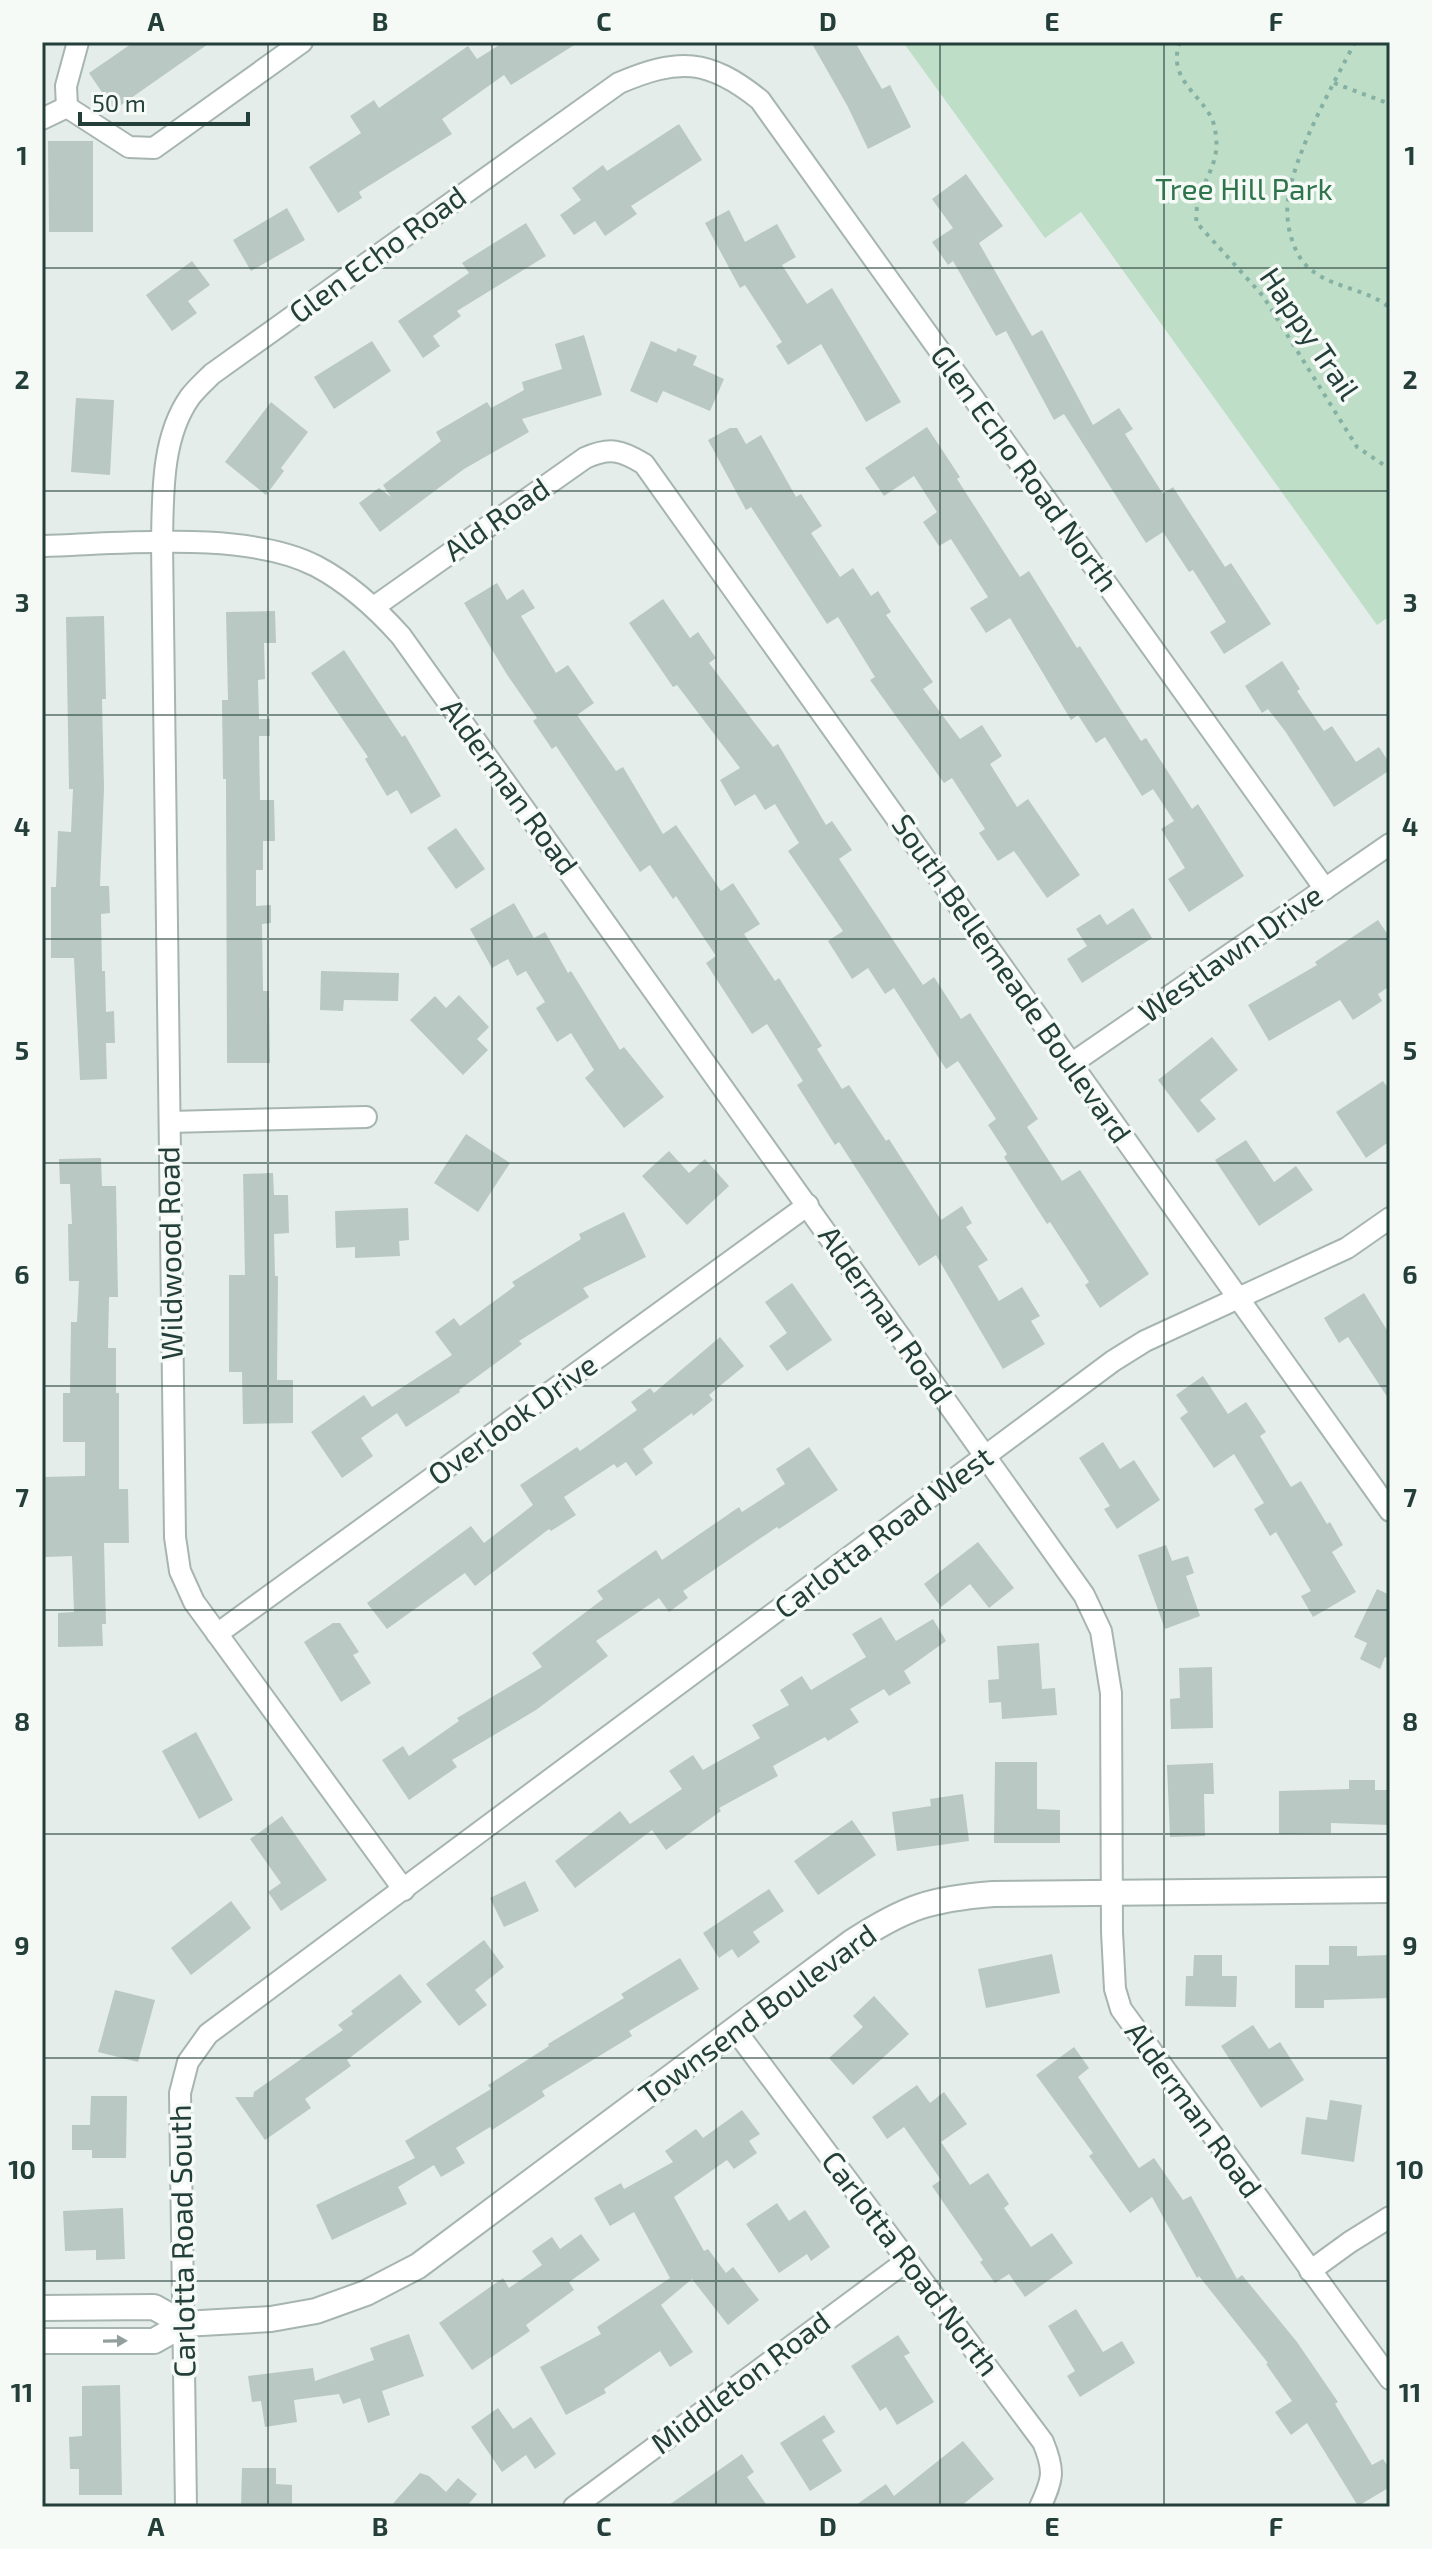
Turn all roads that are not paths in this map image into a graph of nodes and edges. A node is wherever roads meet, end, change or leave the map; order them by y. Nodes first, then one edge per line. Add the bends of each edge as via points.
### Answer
1 (78, 42) edge
2 (302, 42) edge
3 (706, 68) joint
4 (67, 107) junction
5 (42, 119) edge
6 (627, 454) joint
7 (162, 543) junction
8 (42, 546) edge
9 (374, 607) junction
10 (1390, 844) edge
11 (1325, 889) junction
12 (1071, 1064) junction
13 (366, 1117) dead end
14 (170, 1122) junction
15 (808, 1205) junction
16 (1390, 1218) edge
17 (1240, 1299) junction
18 (985, 1458) junction
19 (1390, 1511) edge
20 (217, 1634) junction
21 (404, 1890) junction
22 (1390, 1890) edge
23 (1113, 1893) junction
24 (736, 2031) junction
25 (1390, 2217) edge
26 (908, 2260) junction
27 (1310, 2271) junction
28 (42, 2308) edge
29 (184, 2324) junction
30 (42, 2341) edge
31 (1390, 2379) edge
32 (186, 2507) edge
33 (574, 2507) edge
34 (1040, 2507) edge

1 - 4 street via 66,86
2 - 4 street via 154,148 129,147
3 - 7 street, Glen Echo Road via 676,64 619,83 212,374 191,396 177,422 167,459
3 - 11 street, Glen Echo Road North via 736,81 760,100
4 - 5 street
6 - 9 street, Ald Road via 604,450 585,458
6 - 12 street, South Bellemeade Boulevard via 644,464
7 - 8 street, Alderman Road
7 - 9 street, Alderman Road via 269,549 314,565
7 - 14 street, Wildwood Road
9 - 15 street, Alderman Road via 401,636
10 - 11 street, Westlawn Drive
11 - 12 street, Westlawn Drive
12 - 17 street, South Bellemeade Boulevard
13 - 14 street
14 - 20 street, Wildwood Road via 175,1537 180,1571
15 - 18 street, Alderman Road
15 - 20 street, Overlook Drive
16 - 17 street, Carlotta Road West via 1347,1248
17 - 18 street, Carlotta Road West via 1145,1341
17 - 19 street, South Bellemeade Boulevard
18 - 21 street, Carlotta Road West
18 - 23 street, Alderman Road via 1071,1575 1101,1631 1111,1693
20 - 21 street, Wildwood Road
21 - 29 street, Carlotta Road South via 208,2034 188,2062 180,2093
22 - 23 street, Townsend Boulevard
23 - 24 street, Townsend Boulevard via 993,1894 917,1905 852,1942
23 - 27 street, Alderman Road via 1115,1989 1121,2009
24 - 26 street, Carlotta Road North
24 - 29 street, Townsend Boulevard via 418,2266 316,2311
25 - 27 street
26 - 33 street, Middleton Road
26 - 34 street, Carlotta Road North via 1043,2442 1053,2466
27 - 31 street, Alderman Road
28 - 29 street, Townsend Boulevard via 154,2307
30 -> 29 street, Townsend Boulevard via 154,2341
29 - 32 street, Carlotta Road South

